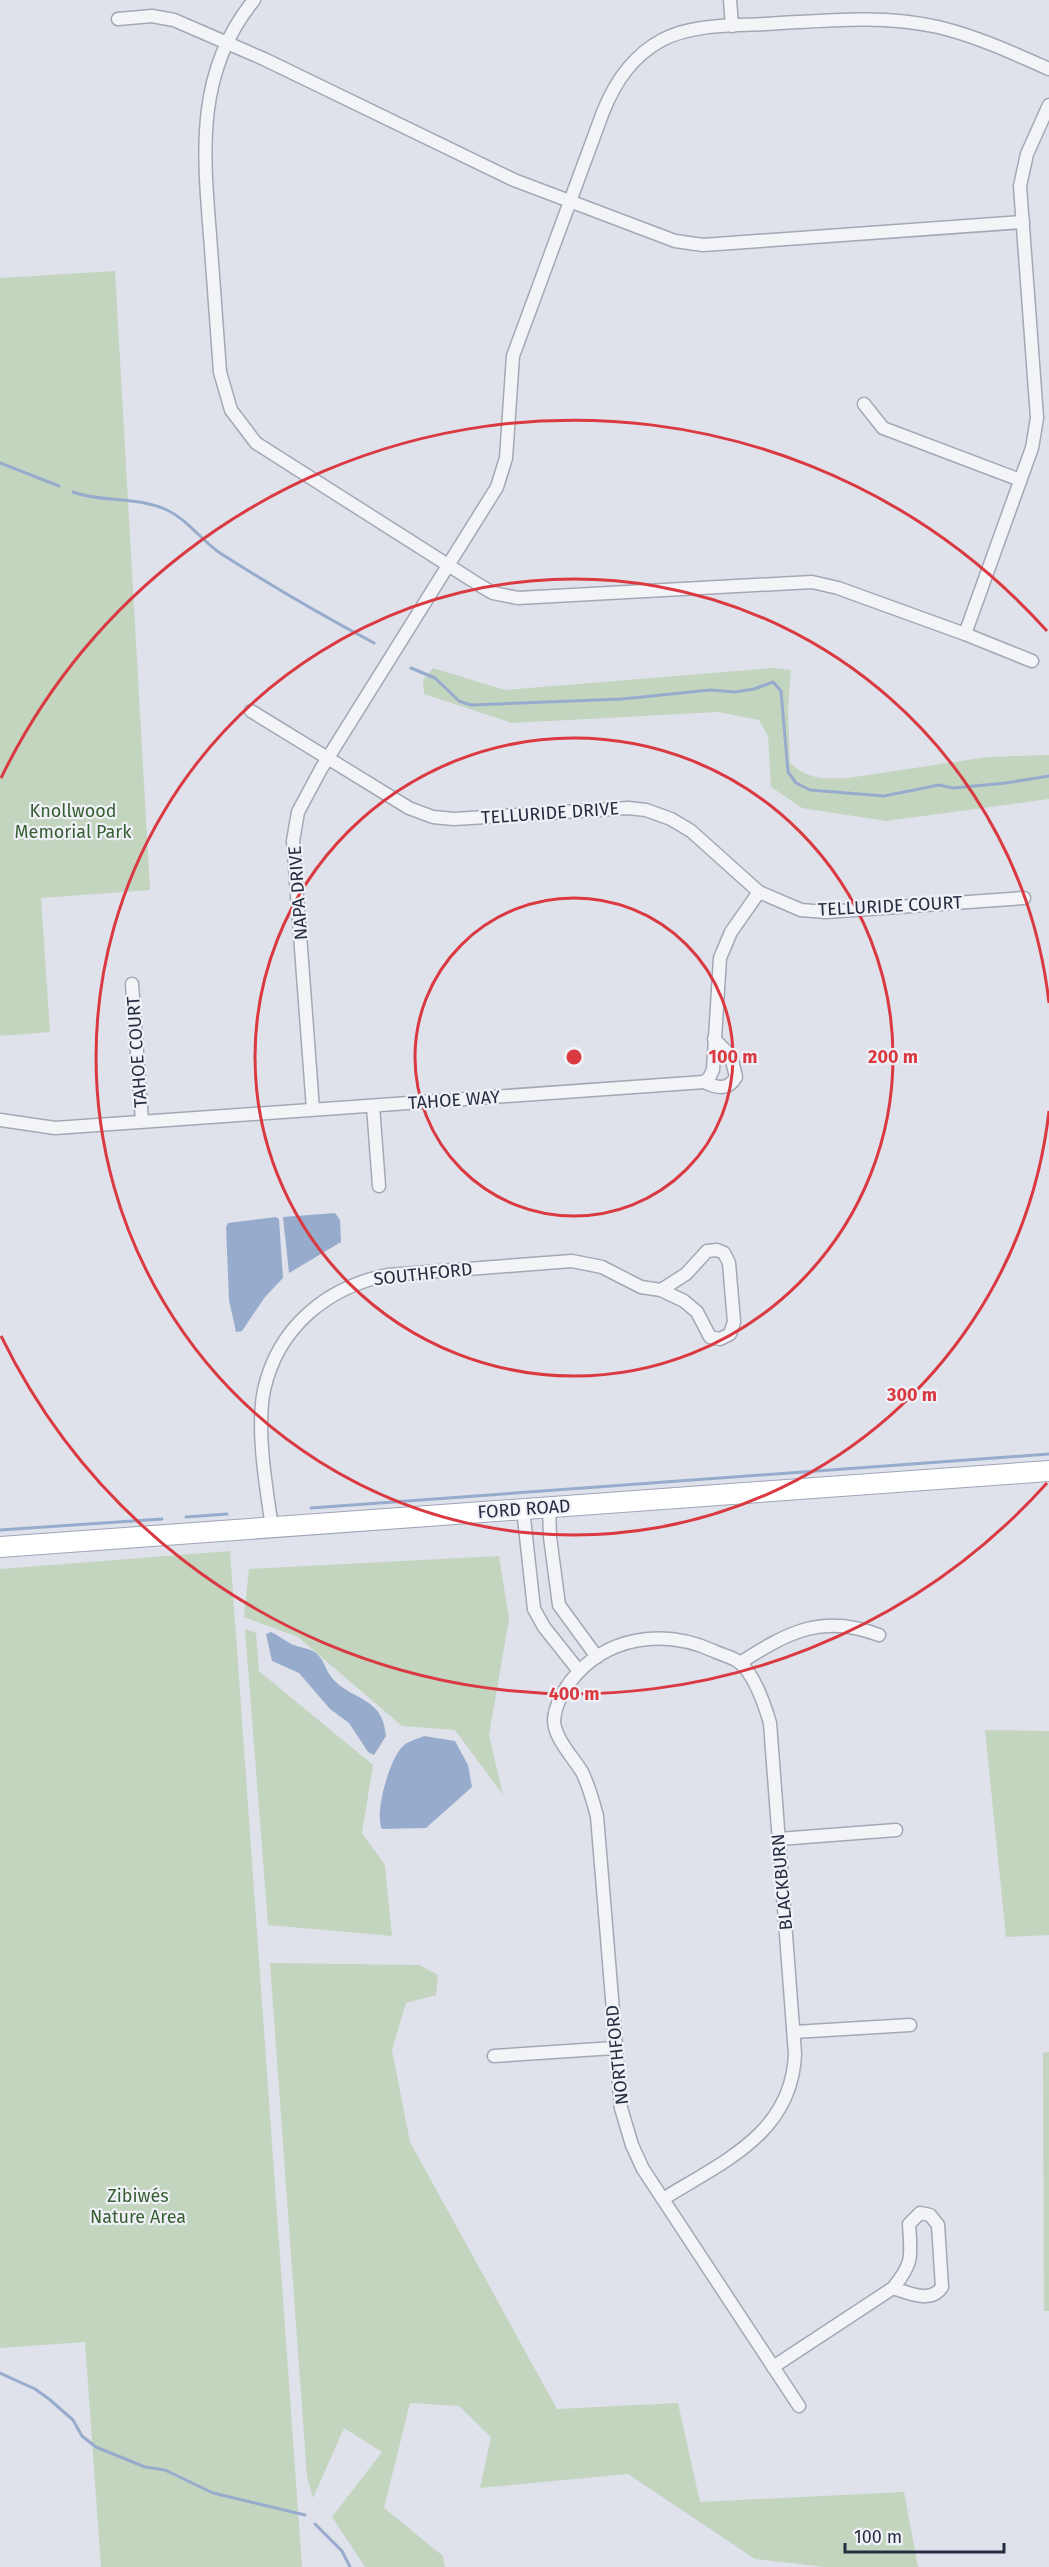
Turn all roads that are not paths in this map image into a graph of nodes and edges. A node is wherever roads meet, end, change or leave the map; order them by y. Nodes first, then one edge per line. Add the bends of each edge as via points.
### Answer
1 (254, 0) edge
2 (730, 0) edge
3 (118, 18) dead end
4 (732, 27) junction
5 (227, 44) junction
6 (1049, 69) edge
7 (1049, 105) edge
8 (570, 202) junction
9 (1023, 222) junction
10 (864, 405) dead end
11 (1020, 480) junction
12 (448, 565) junction
13 (965, 634) junction
14 (1032, 661) dead end
15 (251, 711) dead end
16 (328, 758) junction
17 (759, 892) junction
18 (1024, 898) dead end
19 (132, 984) dead end
20 (714, 1039) junction
21 (704, 1082) junction
22 (373, 1106) junction
23 (313, 1109) junction
24 (0, 1120) edge
25 (142, 1121) junction
26 (379, 1186) dead end
27 (661, 1290) junction
28 (1049, 1471) edge
29 (549, 1507) junction
30 (523, 1509) junction
31 (272, 1527) junction
32 (0, 1547) edge
33 (879, 1635) dead end
34 (597, 1657) junction
35 (740, 1663) junction
36 (579, 1671) junction
37 (896, 1830) dead end
38 (779, 1839) junction
39 (909, 2025) dead end
40 (794, 2032) junction
41 (614, 2048) junction
42 (494, 2056) dead end
43 (663, 2199) junction
44 (894, 2288) junction
45 (773, 2367) junction
46 (799, 2406) dead end

1 - 5 street
2 - 4 street
3 - 5 street via 152,16 174,20
4 - 6 street, NAPA DRIVE via 888,20 939,27
4 - 8 street, NAPA DRIVE via 674,35 650,47 631,64 611,91
5 - 8 street via 514,180
5 - 12 street via 208,101 204,158 220,372 228,403 248,433 269,452
7 - 9 street via 1023,168
8 - 9 street via 675,241 703,245
8 - 12 street, NAPA DRIVE via 513,356 503,470 491,500
9 - 11 street via 1037,418 1032,448
10 - 11 street via 883,428
11 - 13 street
12 - 13 street via 493,592 531,599 821,583
12 - 16 street, NAPA DRIVE
13 - 14 street
15 - 16 street, TELLURIDE DRIVE
16 - 17 street, TELLURIDE DRIVE via 409,808 433,817 646,810 691,831
16 - 23 street, NAPA DRIVE via 298,812 293,841
17 - 18 street, TELLURIDE COURT via 801,910 826,912
17 - 20 street via 730,932 720,958
19 - 25 street, TAHOE COURT
20 - 21 street via 713,1070
20 - 21 street, TAHOE WAY via 731,1056 736,1077 726,1088
21 - 22 street, TAHOE WAY
22 - 23 street, TAHOE WAY
22 - 26 street
23 - 25 street, TAHOE WAY
24 - 25 street, TAHOE WAY via 55,1128
27 - 27 street, SOUTHFORD via 691,1305 710,1337 720,1339 730,1334 734,1322 729,1263 724,1253 707,1251 686,1274
27 - 31 street, SOUTHFORD via 641,1287 602,1267 572,1261 388,1275 330,1296 290,1332 264,1391 264,1452
28 - 29 main road, FORD ROAD
29 - 30 main road, FORD ROAD
29 - 34 street via 559,1605
30 - 31 main road, FORD ROAD
30 - 36 street via 534,1609
31 - 32 main road, FORD ROAD
33 - 35 street via 855,1625 824,1624 779,1638
34 - 35 street via 632,1641 669,1638 693,1641
34 - 36 street, NORTHFORD
35 - 38 street, BLACKBURN via 763,1699 771,1723
36 - 41 street, NORTHFORD via 560,1695 554,1721 582,1774 597,1816
37 - 38 street
38 - 40 street, BLACKBURN
39 - 40 street
40 - 43 street, BLACKBURN via 793,2077 778,2114 741,2151
41 - 42 street
41 - 43 street, NORTHFORD via 628,2134 643,2169
43 - 45 street, NORTHFORD
44 - 44 street via 928,2297 942,2287 938,2225 930,2215 920,2213 911,2219 910,2262
44 - 45 street
45 - 46 street, NORTHFORD

